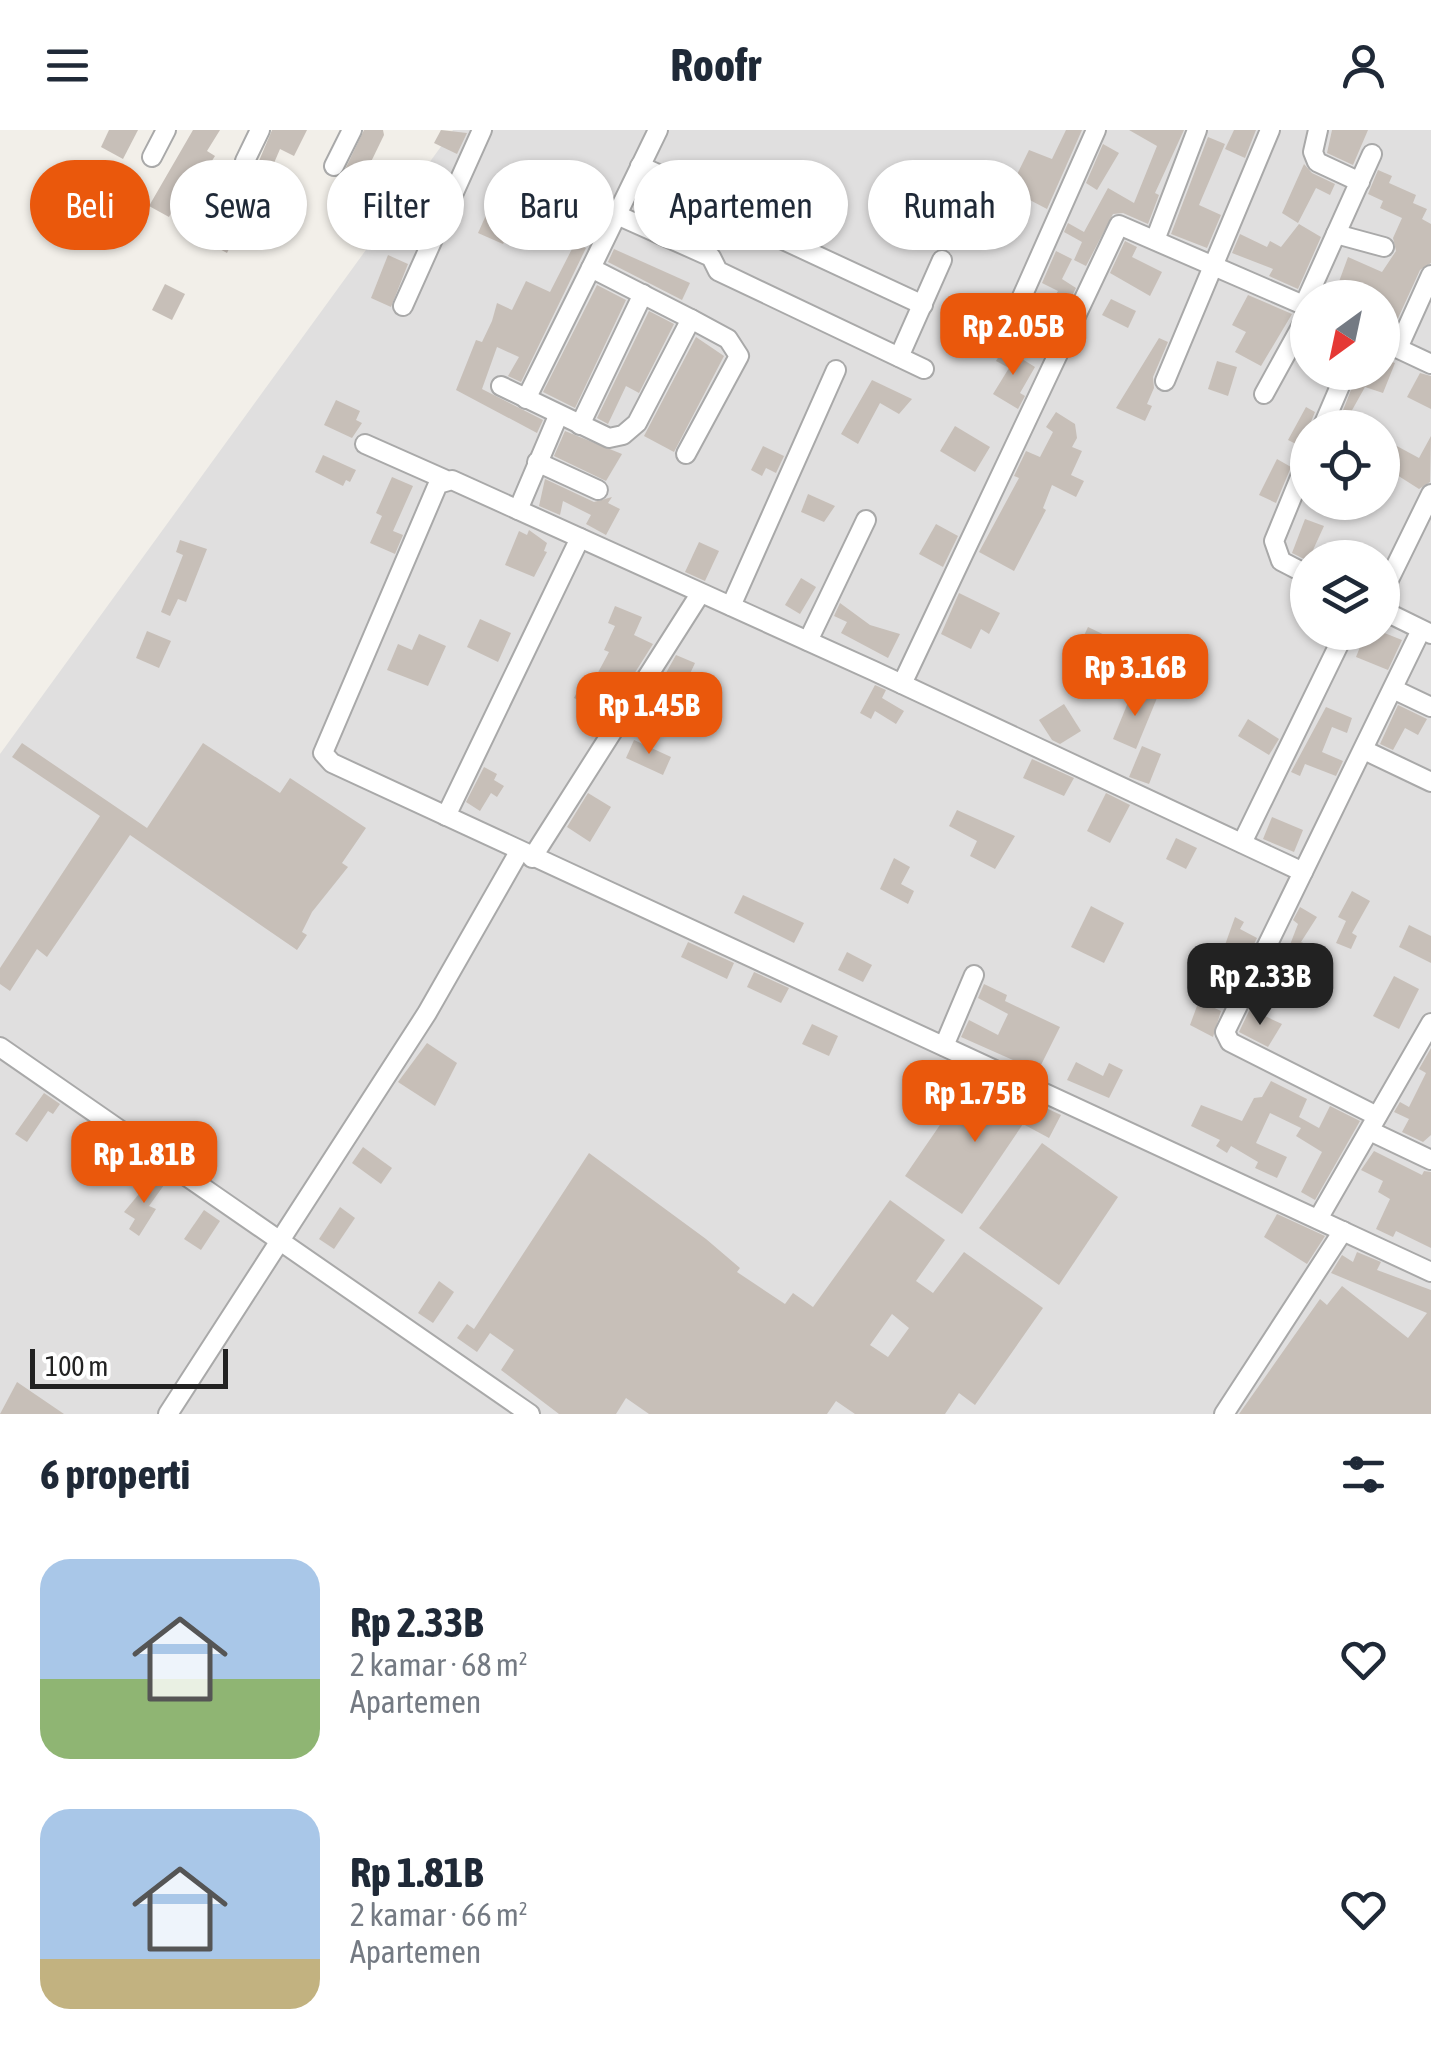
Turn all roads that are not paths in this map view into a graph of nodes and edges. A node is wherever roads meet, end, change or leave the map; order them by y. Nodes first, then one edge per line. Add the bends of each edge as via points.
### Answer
1 (166, 130) edge
2 (260, 130) edge
3 (352, 130) edge
4 (482, 130) edge
5 (658, 130) edge
6 (1096, 130) edge
7 (1197, 130) edge
8 (1270, 130) edge
9 (1318, 130) edge
10 (1372, 154) dead end
11 (152, 156) dead end
12 (245, 160) edge
13 (337, 160) edge
14 (643, 160) edge
15 (634, 178) edge
16 (1360, 182) junction
17 (616, 215) junction
18 (1336, 234) junction
19 (1155, 240) junction
20 (1384, 247) dead end
21 (805, 250) edge
22 (942, 260) dead end
23 (1214, 264) junction
24 (591, 268) junction
25 (1431, 275) edge
26 (1318, 280) edge
27 (642, 294) junction
28 (1290, 301) edge
29 (923, 305) junction
30 (403, 306) dead end
31 (691, 319) junction
32 (1036, 322) dead end
33 (1400, 327) edge
34 (1290, 341) edge
35 (1400, 349) edge
36 (900, 357) junction
37 (1431, 364) edge
38 (924, 369) dead end
39 (836, 370) dead end
40 (1164, 381) dead end
41 (501, 386) dead end
42 (1264, 394) dead end
43 (526, 399) junction
44 (558, 416) junction
45 (580, 425) junction
46 (365, 444) dead end
47 (686, 454) dead end
48 (538, 462) junction
49 (444, 479) junction
50 (598, 490) dead end
51 (1431, 494) edge
52 (1290, 502) edge
53 (518, 510) junction
54 (866, 520) dead end
55 (580, 538) junction
56 (1400, 557) edge
57 (1290, 565) edge
58 (700, 594) junction
59 (731, 606) junction
60 (1400, 619) edge
61 (1426, 632) edge
62 (808, 641) junction
63 (1336, 650) edge
64 (902, 684) junction
65 (1393, 688) junction
66 (1431, 707) edge
67 (1364, 750) junction
68 (1431, 782) edge
69 (446, 816) junction
70 (1242, 843) junction
71 (526, 855) junction
72 (1303, 872) junction
73 (974, 975) dead end
74 (1431, 1023) edge
75 (944, 1046) junction
76 (0, 1047) edge
77 (1374, 1123) junction
78 (1431, 1160) edge
79 (1318, 1219) junction
80 (1343, 1231) junction
81 (277, 1241) junction
82 (1431, 1272) edge
83 (168, 1414) edge
84 (530, 1414) edge
85 (1224, 1414) edge

1 - 11 street
2 - 12 street
3 - 13 street
4 - 30 street
5 - 14 street
6 - 32 street via 1021,299 1024,314
7 - 19 street
8 - 23 street
9 - 16 street via 1312,152 1317,162
10 - 16 street
15 - 17 street
16 - 18 street
17 - 24 street
17 - 36 street
18 - 20 street
18 - 26 street
19 - 23 street
19 - 64 street via 1119,225
21 - 29 street
22 - 29 street
23 - 28 street
23 - 40 street
24 - 27 street
24 - 43 street
25 - 33 street
27 - 31 street
27 - 45 street
29 - 36 street
31 - 45 street via 630,430 610,438
31 - 47 street via 728,339 739,356
34 - 42 street
35 - 37 street
36 - 38 street
39 - 59 street
41 - 43 street
43 - 44 street
44 - 45 street
44 - 48 street
46 - 49 street
48 - 50 street
48 - 53 street
49 - 53 street
49 - 69 street via 322,754
51 - 56 street
52 - 57 street via 1274,541 1281,561
53 - 55 street
54 - 62 street
55 - 58 street
55 - 69 street
58 - 59 street
58 - 71 street
59 - 62 street
60 - 61 street
61 - 65 street
62 - 64 street
63 - 70 street
64 - 70 street
65 - 66 street
65 - 67 street
67 - 68 street
67 - 72 street
69 - 71 street
70 - 72 street
71 - 75 street
71 - 81 street
72 - 77 street via 1224,1036
73 - 75 street
74 - 77 street
75 - 79 street
76 - 81 street
77 - 78 street
77 - 79 street
79 - 80 street
80 - 82 street
80 - 85 street
81 - 83 street
81 - 84 street

